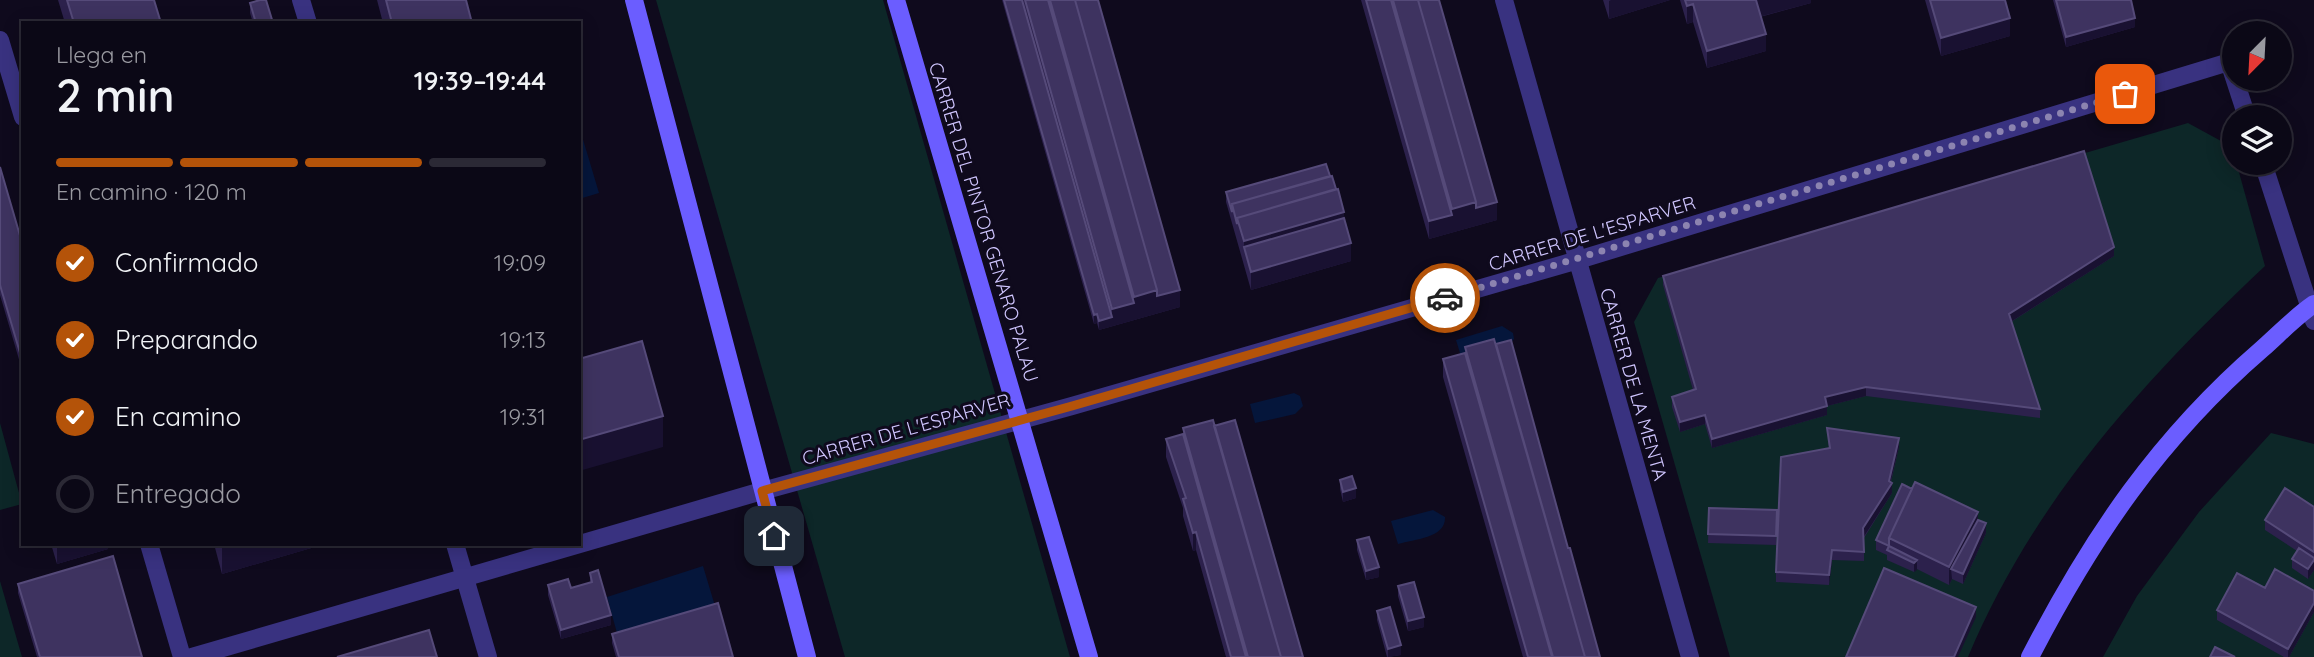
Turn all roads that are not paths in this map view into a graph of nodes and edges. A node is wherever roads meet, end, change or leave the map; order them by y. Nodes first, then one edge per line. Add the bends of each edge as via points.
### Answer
1 (301, 0) edge
2 (635, 0) edge
3 (896, 0) edge
4 (1504, 0) edge
5 (307, 21) edge
6 (0, 40) edge
7 (2244, 105) edge
8 (21, 110) edge
9 (2267, 175) edge
10 (1578, 260) junction
11 (2313, 310) edge
12 (1021, 419) junction
13 (762, 491) junction
14 (581, 544) edge
15 (150, 546) edge
16 (456, 546) edge
17 (574, 546) edge
18 (464, 578) junction
19 (182, 657) edge
20 (192, 657) edge
21 (488, 657) edge
22 (807, 657) edge
23 (1090, 657) edge
24 (1690, 657) edge
25 (2030, 657) edge

1 - 5 street
2 - 13 street
3 - 12 street, CARRER DEL PINTOR GENARO PALAU
4 - 10 street, CARRER DE LA MENTA
6 - 8 street
7 - 10 street, CARRER DE L'ESPARVER via 2229,62
9 - 11 street
10 - 12 street, CARRER DE L'ESPARVER
10 - 24 street, CARRER DE LA MENTA
11 - 25 street via 2227,379 2144,471 2081,562
12 - 13 street, CARRER DE L'ESPARVER
12 - 23 street, CARRER DEL PINTOR GENARO PALAU
13 - 14 street, CARRER DE L'ESPARVER
13 - 22 street
15 - 19 street
16 - 18 street
17 - 18 street, CARRER DE L'ESPARVER
18 - 20 street, CARRER DE L'ESPARVER
18 - 21 street

